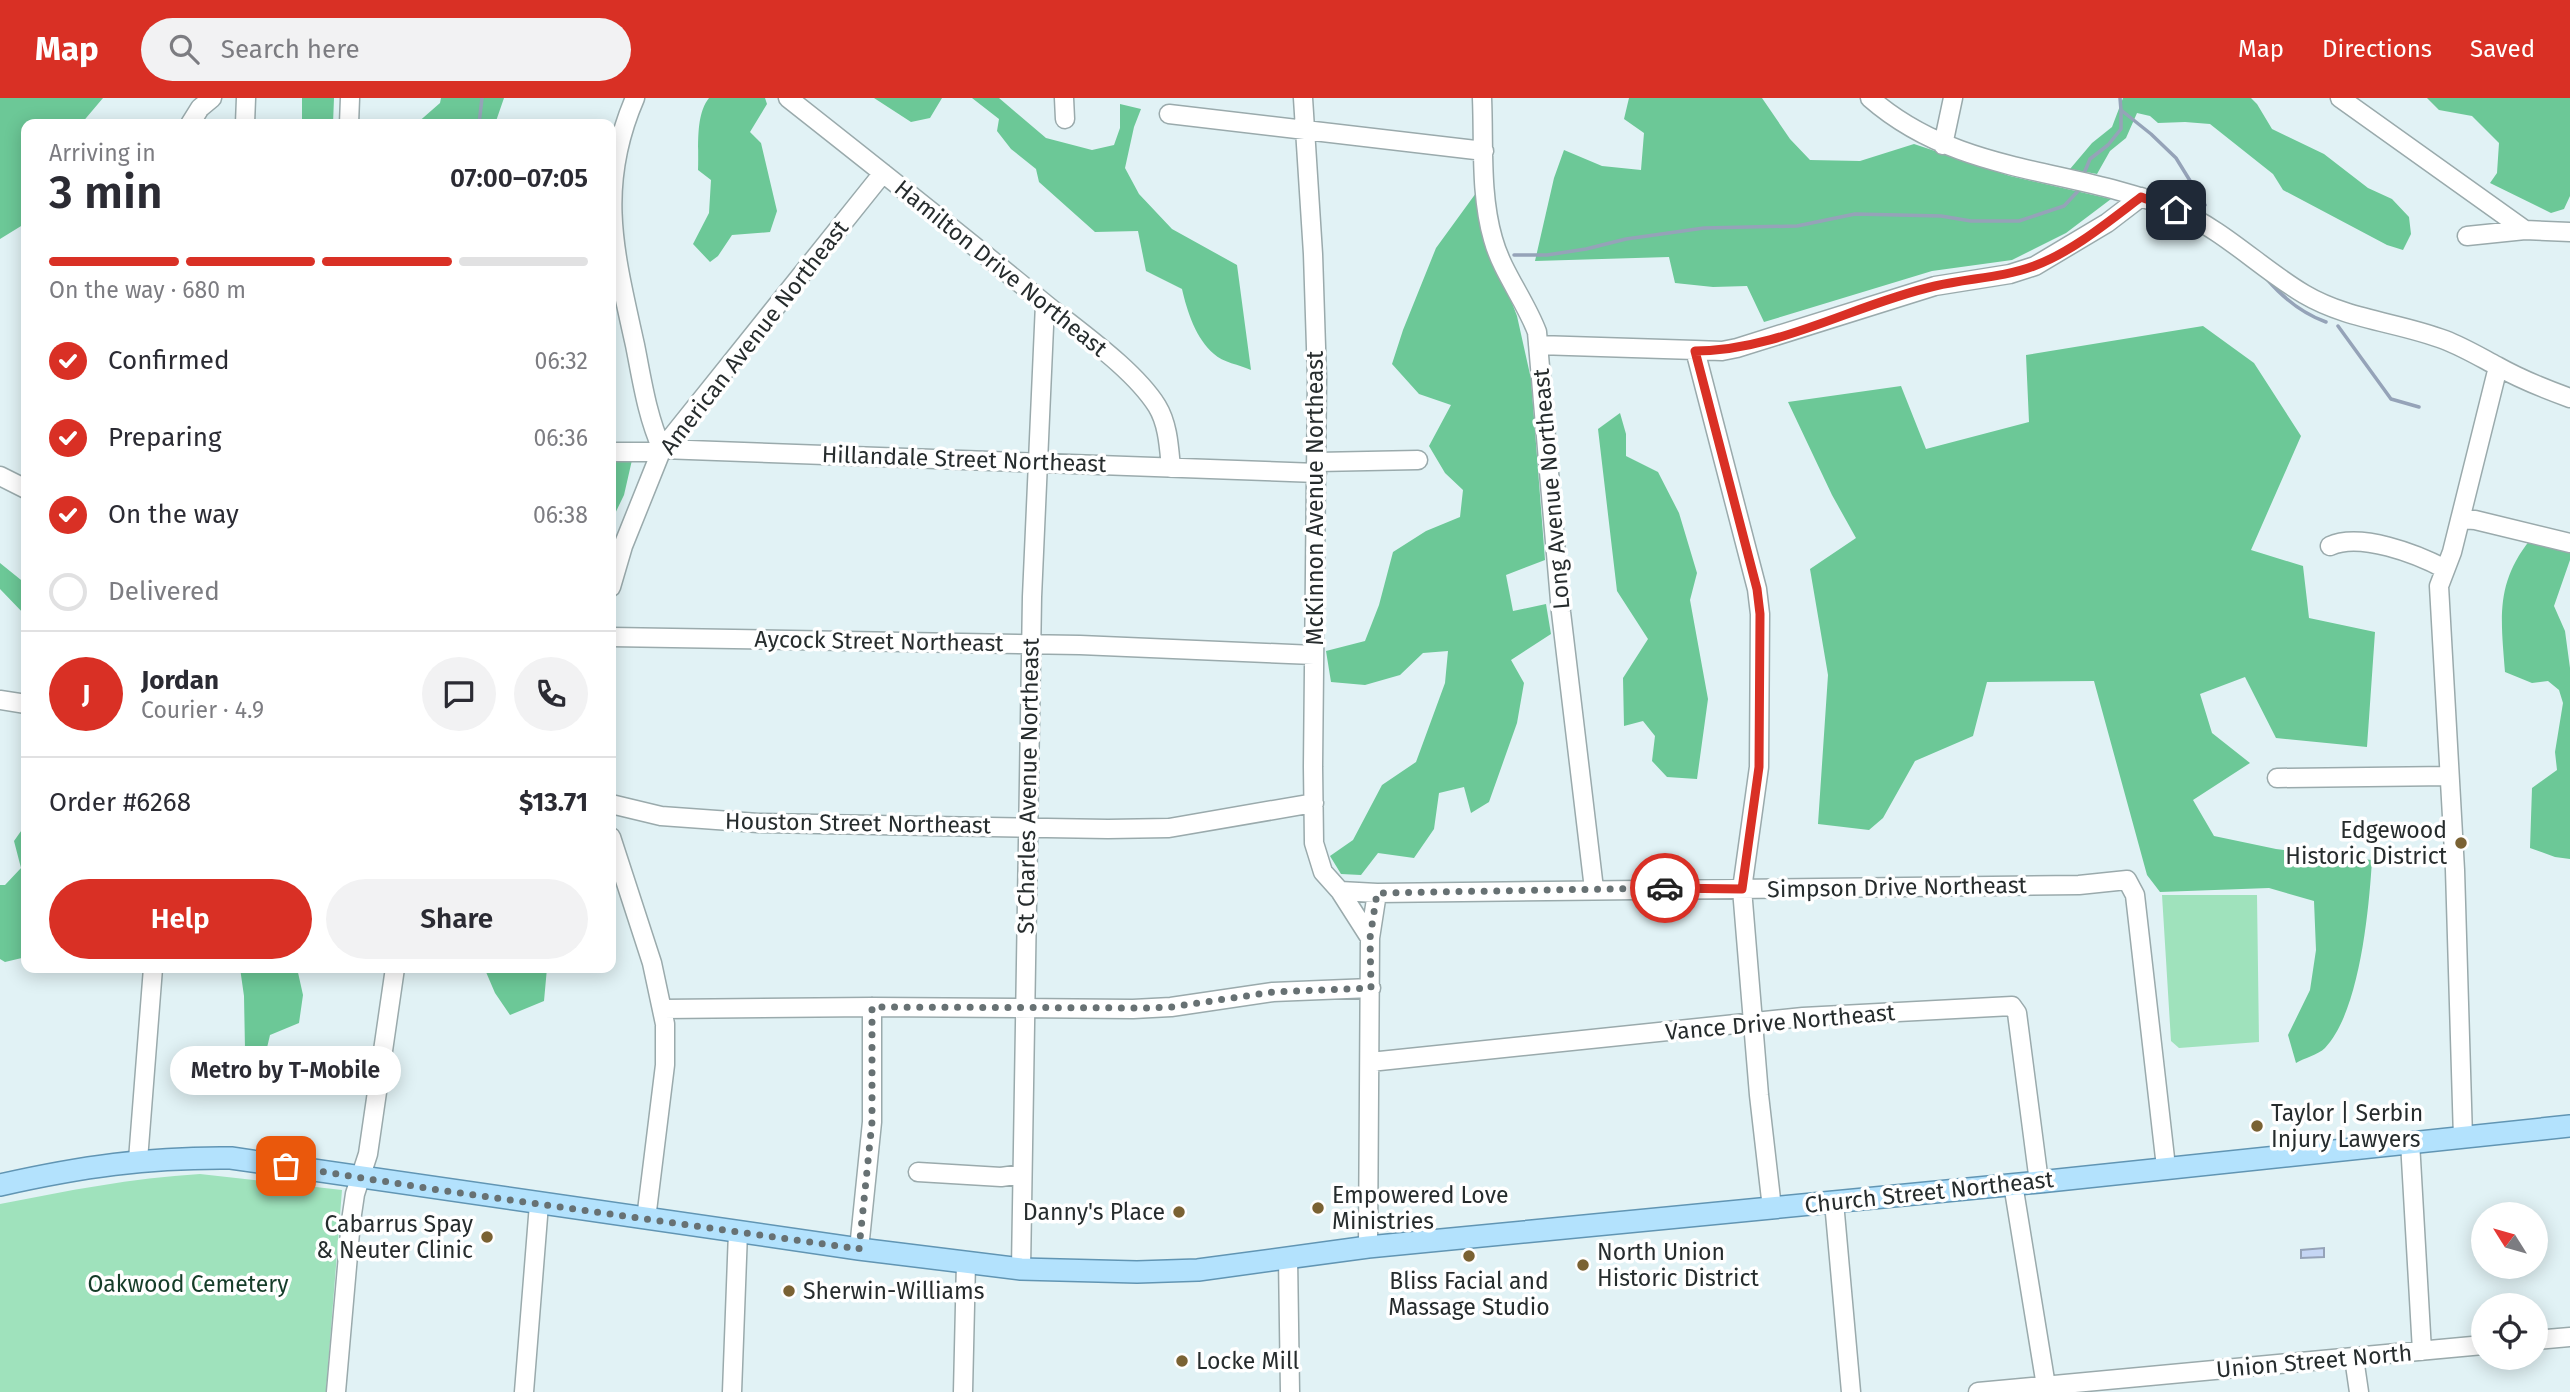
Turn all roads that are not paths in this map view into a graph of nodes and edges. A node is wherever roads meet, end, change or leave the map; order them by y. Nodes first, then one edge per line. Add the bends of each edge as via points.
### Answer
1 (212, 98) edge
2 (246, 98) edge
3 (350, 98) edge
4 (635, 98) edge
5 (788, 98) edge
6 (1064, 98) edge
7 (1303, 98) edge
8 (1482, 98) edge
9 (1870, 98) edge
10 (1953, 98) edge
11 (2340, 98) edge
12 (1169, 114) dead end
13 (193, 119) edge
14 (246, 119) edge
15 (349, 119) edge
16 (1065, 119) dead end
17 (1305, 130) junction
18 (1943, 145) junction
19 (1484, 150) junction
20 (616, 153) edge
21 (883, 173) junction
22 (2141, 197) junction
23 (2525, 230) junction
24 (2570, 232) edge
25 (2467, 236) dead end
26 (616, 253) edge
27 (1045, 304) junction
28 (1538, 345) junction
29 (1695, 351) junction
30 (2498, 367) junction
31 (2570, 398) edge
32 (662, 449) junction
33 (616, 452) edge
34 (1418, 460) dead end
35 (1037, 462) junction
36 (1171, 468) junction
37 (1317, 468) junction
38 (0, 476) edge
39 (21, 486) edge
40 (2460, 520) junction
41 (2570, 543) edge
42 (2330, 546) dead end
43 (2445, 569) junction
44 (616, 570) edge
45 (616, 637) edge
46 (1031, 644) junction
47 (1314, 655) junction
48 (0, 700) edge
49 (21, 703) edge
50 (2449, 775) junction
51 (2277, 778) dead end
52 (1314, 803) junction
53 (616, 805) edge
54 (1028, 827) junction
55 (616, 852) edge
56 (1742, 889) junction
57 (1594, 890) junction
58 (1340, 891) junction
59 (1377, 893) junction
60 (1370, 938) junction
61 (153, 973) edge
62 (394, 973) edge
63 (1371, 988) junction
64 (872, 1007) junction
65 (1024, 1008) junction
66 (663, 1009) junction
67 (1753, 1023) junction
68 (1370, 1062) junction
69 (2570, 1126) edge
70 (2463, 1139) junction
71 (2410, 1142) junction
72 (138, 1160) junction
73 (2166, 1167) junction
74 (918, 1172) dead end
75 (1022, 1174) junction
76 (360, 1177) junction
77 (2039, 1182) junction
78 (2013, 1184) junction
79 (0, 1185) edge
80 (1834, 1202) junction
81 (539, 1204) junction
82 (1772, 1208) junction
83 (646, 1219) junction
84 (738, 1232) junction
85 (1368, 1247) junction
86 (859, 1249) junction
87 (1288, 1257) junction
88 (966, 1262) junction
89 (1021, 1269) junction
90 (2570, 1337) edge
91 (2548, 1339) edge
92 (2471, 1346) edge
93 (2421, 1350) junction
94 (2354, 1358) junction
95 (2034, 1388) edge
96 (337, 1392) edge
97 (524, 1392) edge
98 (732, 1392) edge
99 (963, 1392) edge
100 (1290, 1392) edge
101 (1851, 1392) edge
102 (1978, 1392) edge
103 (2359, 1392) edge

1 - 13 street
2 - 14 street
3 - 15 street
4 - 20 street
5 - 21 street, Hamilton Drive Northeast
6 - 16 street
7 - 17 street, McKinnon Avenue Northeast
8 - 19 street, Long Avenue Northeast
9 - 18 street
10 - 18 street
11 - 23 street
12 - 17 street
17 - 19 street
17 - 37 street, McKinnon Avenue Northeast via 1313,254
18 - 22 street via 1995,163
19 - 28 street, Long Avenue Northeast via 1493,240 1530,313
21 - 27 street, Hamilton Drive Northeast
21 - 32 street, American Avenue Northeast
22 - 29 street via 2035,266 1935,286 1737,348
22 - 30 street via 2199,221 2336,311 2417,330
23 - 24 street
23 - 25 street
26 - 32 street via 643,384
27 - 35 street, St Charles Avenue Northeast
27 - 36 street, Hamilton Drive Northeast via 1147,392 1163,419
28 - 29 street
28 - 57 street, Long Avenue Northeast via 1561,612
29 - 56 street via 1760,614 1759,767
30 - 31 street
30 - 40 street
32 - 33 street, Hillandale Street Northeast
32 - 35 street, Hillandale Street Northeast
32 - 44 street, American Avenue Northeast
34 - 37 street, Hillandale Street Northeast
35 - 36 street, Hillandale Street Northeast
35 - 46 street, St Charles Avenue Northeast
36 - 37 street, Hillandale Street Northeast
37 - 47 street, McKinnon Avenue Northeast
38 - 39 street
40 - 41 street
40 - 43 street
42 - 43 street via 2348,541 2370,543
43 - 50 street via 2438,603
45 - 46 street, Aycock Street Northeast
46 - 47 street, Aycock Street Northeast
46 - 54 street, St Charles Avenue Northeast
47 - 52 street, McKinnon Avenue Northeast
48 - 49 street
50 - 51 street
50 - 70 street
52 - 54 street, Houston Street Northeast via 1169,828
52 - 58 street, McKinnon Avenue Northeast via 1318,861
53 - 54 street, Houston Street Northeast via 661,816 758,823
54 - 65 street, St Charles Avenue Northeast
55 - 66 street
56 - 57 street, Simpson Drive Northeast
56 - 67 street
56 - 73 street, Simpson Drive Northeast via 2079,885 2127,880 2135,895
57 - 59 street, Simpson Drive Northeast
58 - 59 street
58 - 60 street, McKinnon Avenue Northeast
59 - 60 street
60 - 63 street
61 - 72 street
62 - 76 street via 368,1154
63 - 65 street via 1273,992 1171,1007
63 - 68 street
64 - 65 street
64 - 66 street
64 - 86 street via 872,1122
65 - 75 street, St Charles Avenue Northeast
66 - 83 street via 665,1065
67 - 68 street, Vance Drive Northeast
67 - 77 street, Vance Drive Northeast via 2012,1006 2017,1013
67 - 82 street
68 - 85 street
69 - 70 main road, Church Street Northeast
70 - 71 main road, Church Street Northeast
71 - 73 main road, Church Street Northeast
71 - 93 street
72 - 76 main road, Church Street Northeast via 231,1158
72 - 79 main road, Church Street Northeast
73 - 77 main road, Church Street Northeast
74 - 75 street
75 - 89 street, St Charles Avenue Northeast
76 - 81 main road, Church Street Northeast
76 - 96 street via 351,1222
77 - 78 main road, Church Street Northeast
78 - 80 main road, Church Street Northeast
78 - 95 street
80 - 82 main road, Church Street Northeast
80 - 101 street
81 - 83 main road, Church Street Northeast
81 - 97 street
82 - 85 main road, Church Street Northeast
83 - 84 main road, Church Street Northeast
84 - 86 main road, Church Street Northeast
84 - 98 street
85 - 87 main road, Church Street Northeast
86 - 88 main road, Church Street Northeast
87 - 89 main road, Church Street Northeast via 1198,1270
87 - 100 street
88 - 89 main road, Church Street Northeast
88 - 99 street
90 - 91 street
92 - 93 street, Union Street North
93 - 94 street, Union Street North
94 - 95 street, Union Street North
94 - 103 street
95 - 102 street, Union Street North

